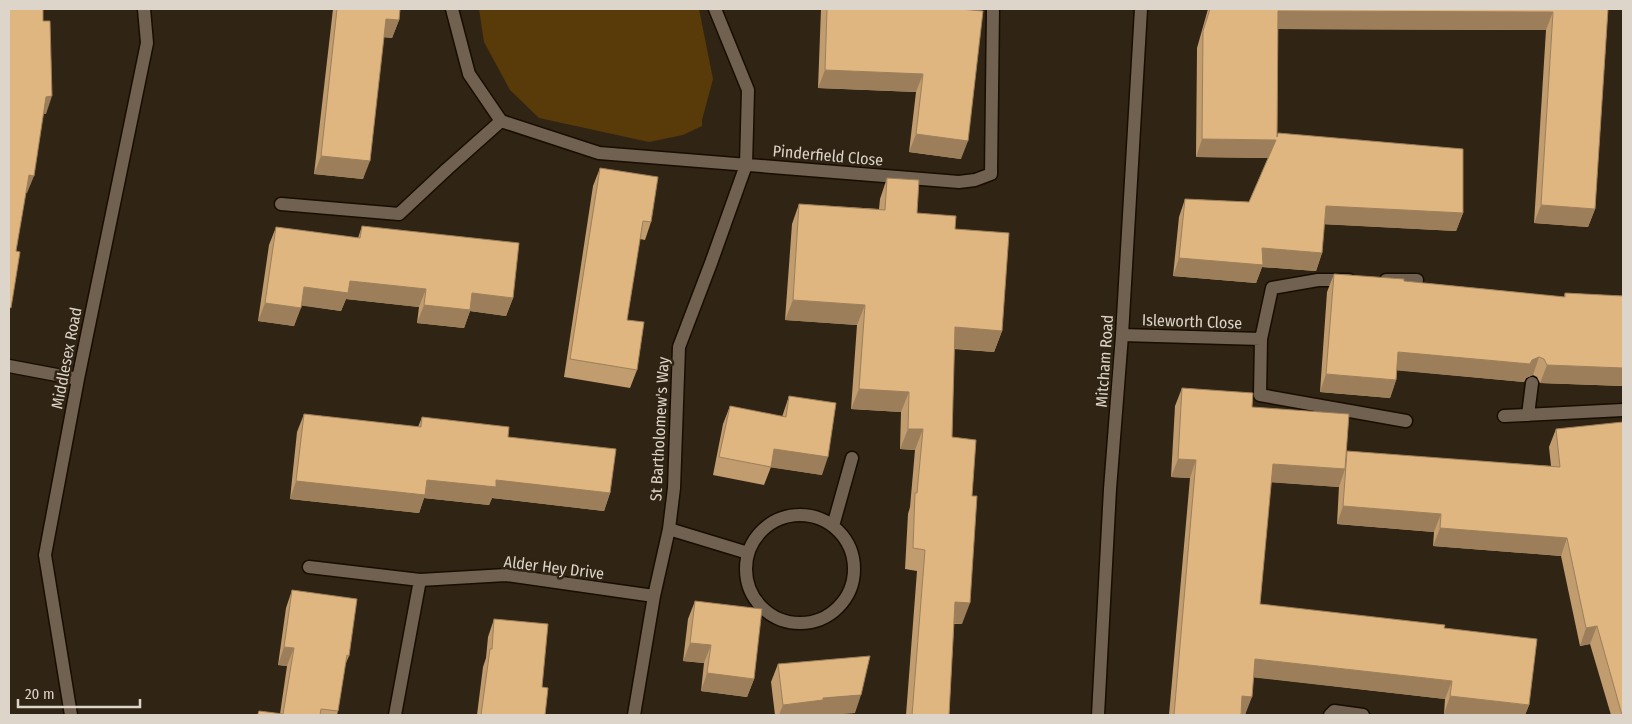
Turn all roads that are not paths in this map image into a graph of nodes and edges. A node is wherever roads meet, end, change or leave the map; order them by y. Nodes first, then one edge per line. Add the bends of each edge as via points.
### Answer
1 (144, 9) edge
2 (452, 9) edge
3 (715, 9) edge
4 (993, 9) edge
5 (1141, 9) edge
6 (501, 121) junction
7 (746, 165) junction
8 (281, 204) dead end
9 (1357, 280) edge
10 (1377, 280) edge
11 (1416, 280) edge
12 (1122, 335) junction
13 (1261, 339) junction
14 (9, 366) edge
15 (78, 379) junction
16 (1532, 383) edge
17 (1623, 410) edge
18 (1504, 416) dead end
19 (1528, 416) junction
20 (1406, 421) dead end
21 (852, 458) dead end
22 (833, 526) junction
23 (670, 529) junction
24 (748, 553) junction
25 (309, 567) dead end
26 (420, 580) junction
27 (654, 596) junction
28 (71, 715) edge
29 (395, 715) edge
30 (634, 715) edge
31 (1098, 715) edge
32 (1330, 715) edge
33 (1363, 715) edge

1 - 15 street, Middlesex Road via 147,43
2 - 6 street via 469,74
3 - 7 street, St Bartholomew's Way via 748,90
4 - 7 street, Pinderfield Close via 991,174 959,182
5 - 12 street, Mitcham Road
6 - 7 street, Pinderfield Close via 599,153
6 - 8 street via 399,214
7 - 23 street, St Bartholomew's Way via 679,347
9 - 13 street, Isleworth Close via 1318,280 1272,288
10 - 11 street
12 - 13 street, Isleworth Close
12 - 31 street, Mitcham Road
13 - 20 street, Isleworth Close via 1260,395
14 - 15 street
15 - 28 street, Middlesex Road via 45,555
16 - 19 street
17 - 19 street
18 - 19 street
21 - 22 street
22 - 24 street via 818,518 801,515 783,517 756,538
22 - 24 street via 845,538 853,554 855,571 851,588 842,603 828,615 811,622 792,623 774,617 760,606 750,590 746,572
23 - 24 street
23 - 27 street, St Bartholomew's Way
25 - 26 street, Alder Hey Drive
26 - 27 street, Alder Hey Drive via 506,575
26 - 29 street
27 - 30 street, St Bartholomew's Way
32 - 33 street via 1334,711

